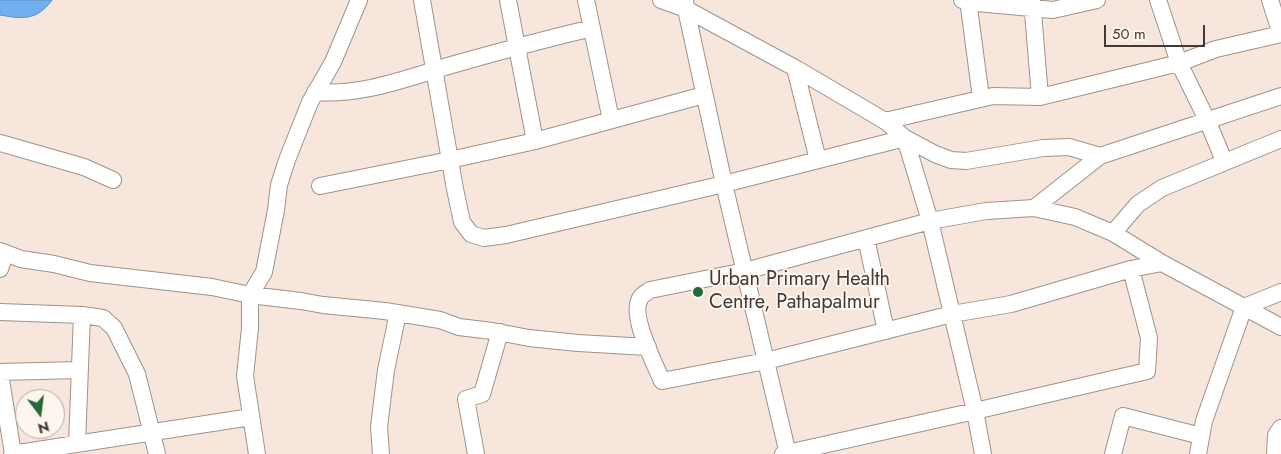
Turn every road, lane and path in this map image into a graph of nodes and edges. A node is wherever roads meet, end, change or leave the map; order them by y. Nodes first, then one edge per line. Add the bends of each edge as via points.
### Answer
1 (359, 0) edge
2 (422, 0) edge
3 (508, 0) edge
4 (586, 0) edge
5 (661, 0) edge
6 (962, 0) edge
7 (968, 0) edge
8 (1097, 0) edge
9 (1158, 0) edge
10 (1270, 0) edge
11 (1032, 4) edge
12 (686, 5) edge
13 (592, 28) junction
14 (1281, 34) edge
15 (517, 46) junction
16 (1180, 63) junction
17 (795, 68) junction
18 (435, 70) junction
19 (315, 92) junction
20 (704, 95) junction
21 (1281, 96) edge
22 (1040, 97) junction
23 (981, 98) junction
24 (611, 120) junction
25 (885, 121) junction
26 (1208, 122) junction
27 (905, 138) junction
28 (1281, 139) edge
29 (535, 141) junction
30 (0, 143) edge
31 (1100, 156) junction
32 (450, 160) junction
33 (818, 160) junction
34 (1224, 161) junction
35 (113, 180) dead end
36 (724, 184) junction
37 (320, 186) dead end
38 (1034, 208) junction
39 (930, 221) junction
40 (1113, 233) junction
41 (866, 238) junction
42 (2, 252) edge
43 (1162, 263) junction
44 (0, 269) edge
45 (1131, 269) junction
46 (745, 271) junction
47 (1281, 292) edge
48 (250, 295) junction
49 (1244, 307) junction
50 (0, 312) edge
51 (398, 313) junction
52 (952, 314) junction
53 (82, 315) junction
54 (1281, 327) edge
55 (886, 331) junction
56 (500, 332) junction
57 (648, 346) junction
58 (766, 361) junction
59 (79, 370) junction
60 (0, 373) edge
61 (976, 411) junction
62 (251, 417) junction
63 (1281, 428) edge
64 (152, 432) junction
65 (1201, 436) junction
66 (78, 444) junction
67 (13, 454) edge
68 (157, 454) edge
69 (257, 454) edge
70 (381, 454) edge
71 (476, 454) edge
72 (786, 454) edge
73 (983, 454) edge
74 (1113, 454) edge
75 (1198, 454) edge
76 (1275, 454) edge

1 - 19 street via 333,62
2 - 18 street
3 - 15 street
4 - 13 street
5 - 12 street
6 - 7 street
7 - 11 street
7 - 23 street
8 - 11 street via 1053,10
9 - 16 street
10 - 14 street
11 - 22 street
12 - 17 street
12 - 20 street
13 - 15 street
13 - 24 street
14 - 16 street via 1216,49
15 - 18 street
15 - 29 street
16 - 22 street
16 - 26 street
17 - 25 street
17 - 33 street
18 - 19 street via 357,91
18 - 32 street
19 - 48 street via 279,185 264,272
20 - 24 street
20 - 36 street
21 - 26 street
22 - 23 street
23 - 25 street
24 - 29 street
25 - 27 street
26 - 31 street
26 - 34 street
27 - 31 street via 951,160 966,161 1027,150 1070,147
27 - 33 street
27 - 39 street
28 - 34 street
29 - 32 street
30 - 35 street via 84,167
31 - 38 street
32 - 36 street via 462,222 472,234 484,238
32 - 37 street
33 - 36 street
34 - 40 street via 1162,188 1138,204
36 - 46 street
38 - 39 street via 986,211
38 - 40 street via 1075,217
39 - 41 street
39 - 52 street
40 - 43 street
41 - 46 street
41 - 55 street
42 - 44 street
42 - 48 street via 90,273 212,287
43 - 45 street
43 - 49 street
45 - 52 street via 1011,304
45 - 61 street via 1149,338 1147,371
46 - 57 street via 650,290 640,297 638,323
46 - 58 street
47 - 49 street
48 - 51 street
48 - 62 street via 245,376
49 - 54 street
49 - 65 street
50 - 53 street
51 - 56 street via 440,320 459,327
51 - 70 street via 378,427
52 - 55 street
52 - 61 street
53 - 59 street
53 - 64 street via 103,318 114,328 137,374
55 - 58 street
56 - 57 street via 578,343
56 - 71 street via 482,394 466,399
57 - 58 street via 662,381
58 - 72 street
59 - 60 street
59 - 66 street
60 - 67 street
61 - 72 street
61 - 73 street
62 - 64 street
62 - 69 street
63 - 76 street via 1276,435
64 - 66 street
64 - 68 street
65 - 74 street via 1123,416
65 - 75 street
66 - 67 street

